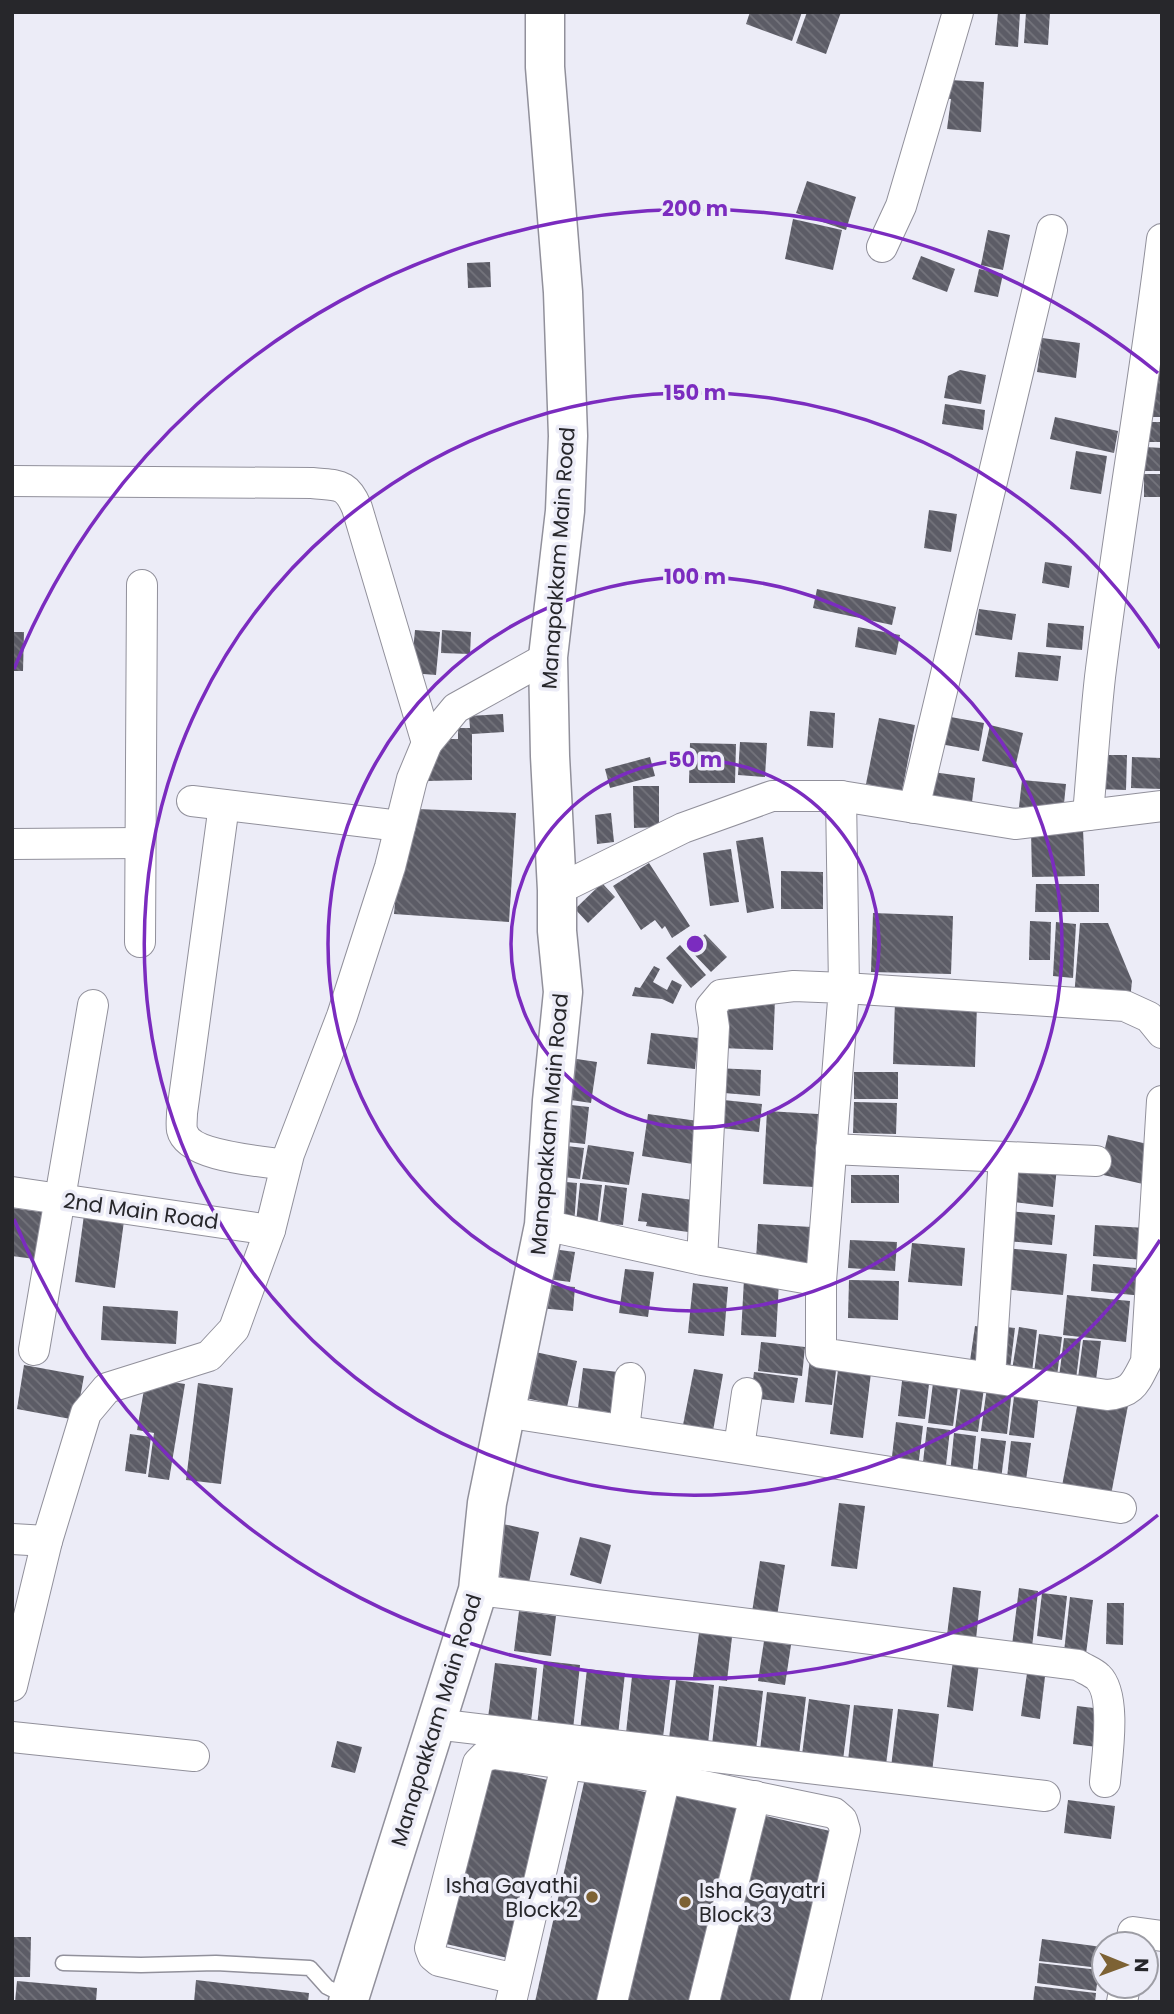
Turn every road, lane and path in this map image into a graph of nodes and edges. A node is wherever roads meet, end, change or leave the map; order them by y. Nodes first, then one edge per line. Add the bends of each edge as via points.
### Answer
1 (545, 12) edge
2 (958, 12) edge
3 (1052, 230) dead end
4 (1162, 239) edge
5 (882, 247) dead end
6 (1155, 352) edge
7 (12, 481) edge
8 (142, 585) dead end
9 (548, 657) junction
10 (427, 743) junction
11 (841, 796) junction
12 (192, 801) dead end
13 (224, 805) junction
14 (1162, 806) edge
15 (914, 808) junction
16 (1088, 815) junction
17 (400, 826) junction
18 (139, 843) junction
19 (12, 844) edge
20 (557, 890) junction
21 (140, 942) dead end
22 (844, 988) junction
23 (93, 1005) dead end
24 (1162, 1033) edge
25 (1162, 1101) edge
26 (831, 1149) junction
27 (1004, 1157) junction
28 (1096, 1161) dead end
29 (286, 1165) junction
30 (12, 1192) edge
31 (61, 1199) junction
32 (544, 1225) junction
33 (270, 1230) junction
34 (702, 1260) junction
35 (821, 1281) junction
36 (34, 1350) dead end
37 (990, 1377) junction
38 (630, 1378) dead end
39 (747, 1394) dead end
40 (505, 1412) junction
41 (624, 1430) junction
42 (739, 1447) junction
43 (1121, 1508) dead end
44 (12, 1539) edge
45 (47, 1541) junction
46 (478, 1590) junction
47 (12, 1686) edge
48 (435, 1724) junction
49 (12, 1737) edge
50 (194, 1756) dead end
51 (566, 1765) junction
52 (666, 1778) junction
53 (1105, 1782) dead end
54 (755, 1796) junction
55 (1045, 1796) dead end
56 (63, 1963) dead end
57 (514, 1990) edge
58 (348, 2000) edge
59 (612, 2002) edge
60 (704, 2002) edge
61 (805, 2002) edge

1 - 9 main road, Manapakkam Main Road via 568,436 565,510
2 - 5 street via 901,206
3 - 15 street
4 - 6 street
6 - 16 street via 1121,526 1100,679
7 - 10 street via 312,483 340,486 350,492
8 - 18 street
9 - 10 street via 456,708
9 - 20 main road, Manapakkam Main Road
10 - 17 street
11 - 15 street
11 - 20 street via 772,796 683,828
11 - 22 street
12 - 13 street
13 - 17 street
13 - 29 street via 182,1131 206,1152
14 - 16 street
15 - 16 street via 1015,824
17 - 29 street via 342,1016
18 - 19 street
18 - 21 street
20 - 32 main road, Manapakkam Main Road via 563,992
22 - 24 street via 1125,1006 1149,1017
22 - 26 street
22 - 34 street via 794,986 721,995 711,1007 714,1027
23 - 31 street
25 - 37 street via 1146,1362 1135,1384 1124,1393 1107,1395
26 - 27 street
26 - 35 street
27 - 28 street
27 - 37 street
29 - 33 street
30 - 31 street, 2nd Main Road
31 - 33 street, 2nd Main Road
31 - 36 street
32 - 34 street
32 - 40 main road, Manapakkam Main Road
33 - 45 street via 234,1329 209,1356 107,1388 86,1413
34 - 35 street
35 - 37 street via 821,1353
38 - 41 street
39 - 42 street
40 - 41 street
40 - 46 main road, Manapakkam Main Road via 486,1503
41 - 42 street
42 - 43 street
44 - 45 street
45 - 47 street
46 - 48 main road, Manapakkam Main Road
46 - 53 street via 1079,1665 1100,1678 1111,1717
48 - 55 street
48 - 58 main road, Manapakkam Main Road
49 - 50 street
51 - 52 street
51 - 57 street
51 - 57 street via 494,1754 478,1763 430,1948 439,1961
52 - 54 street
52 - 59 street
54 - 60 street
54 - 61 street via 834,1813 845,1830
56 - 58 lane via 310,1968 327,1987

